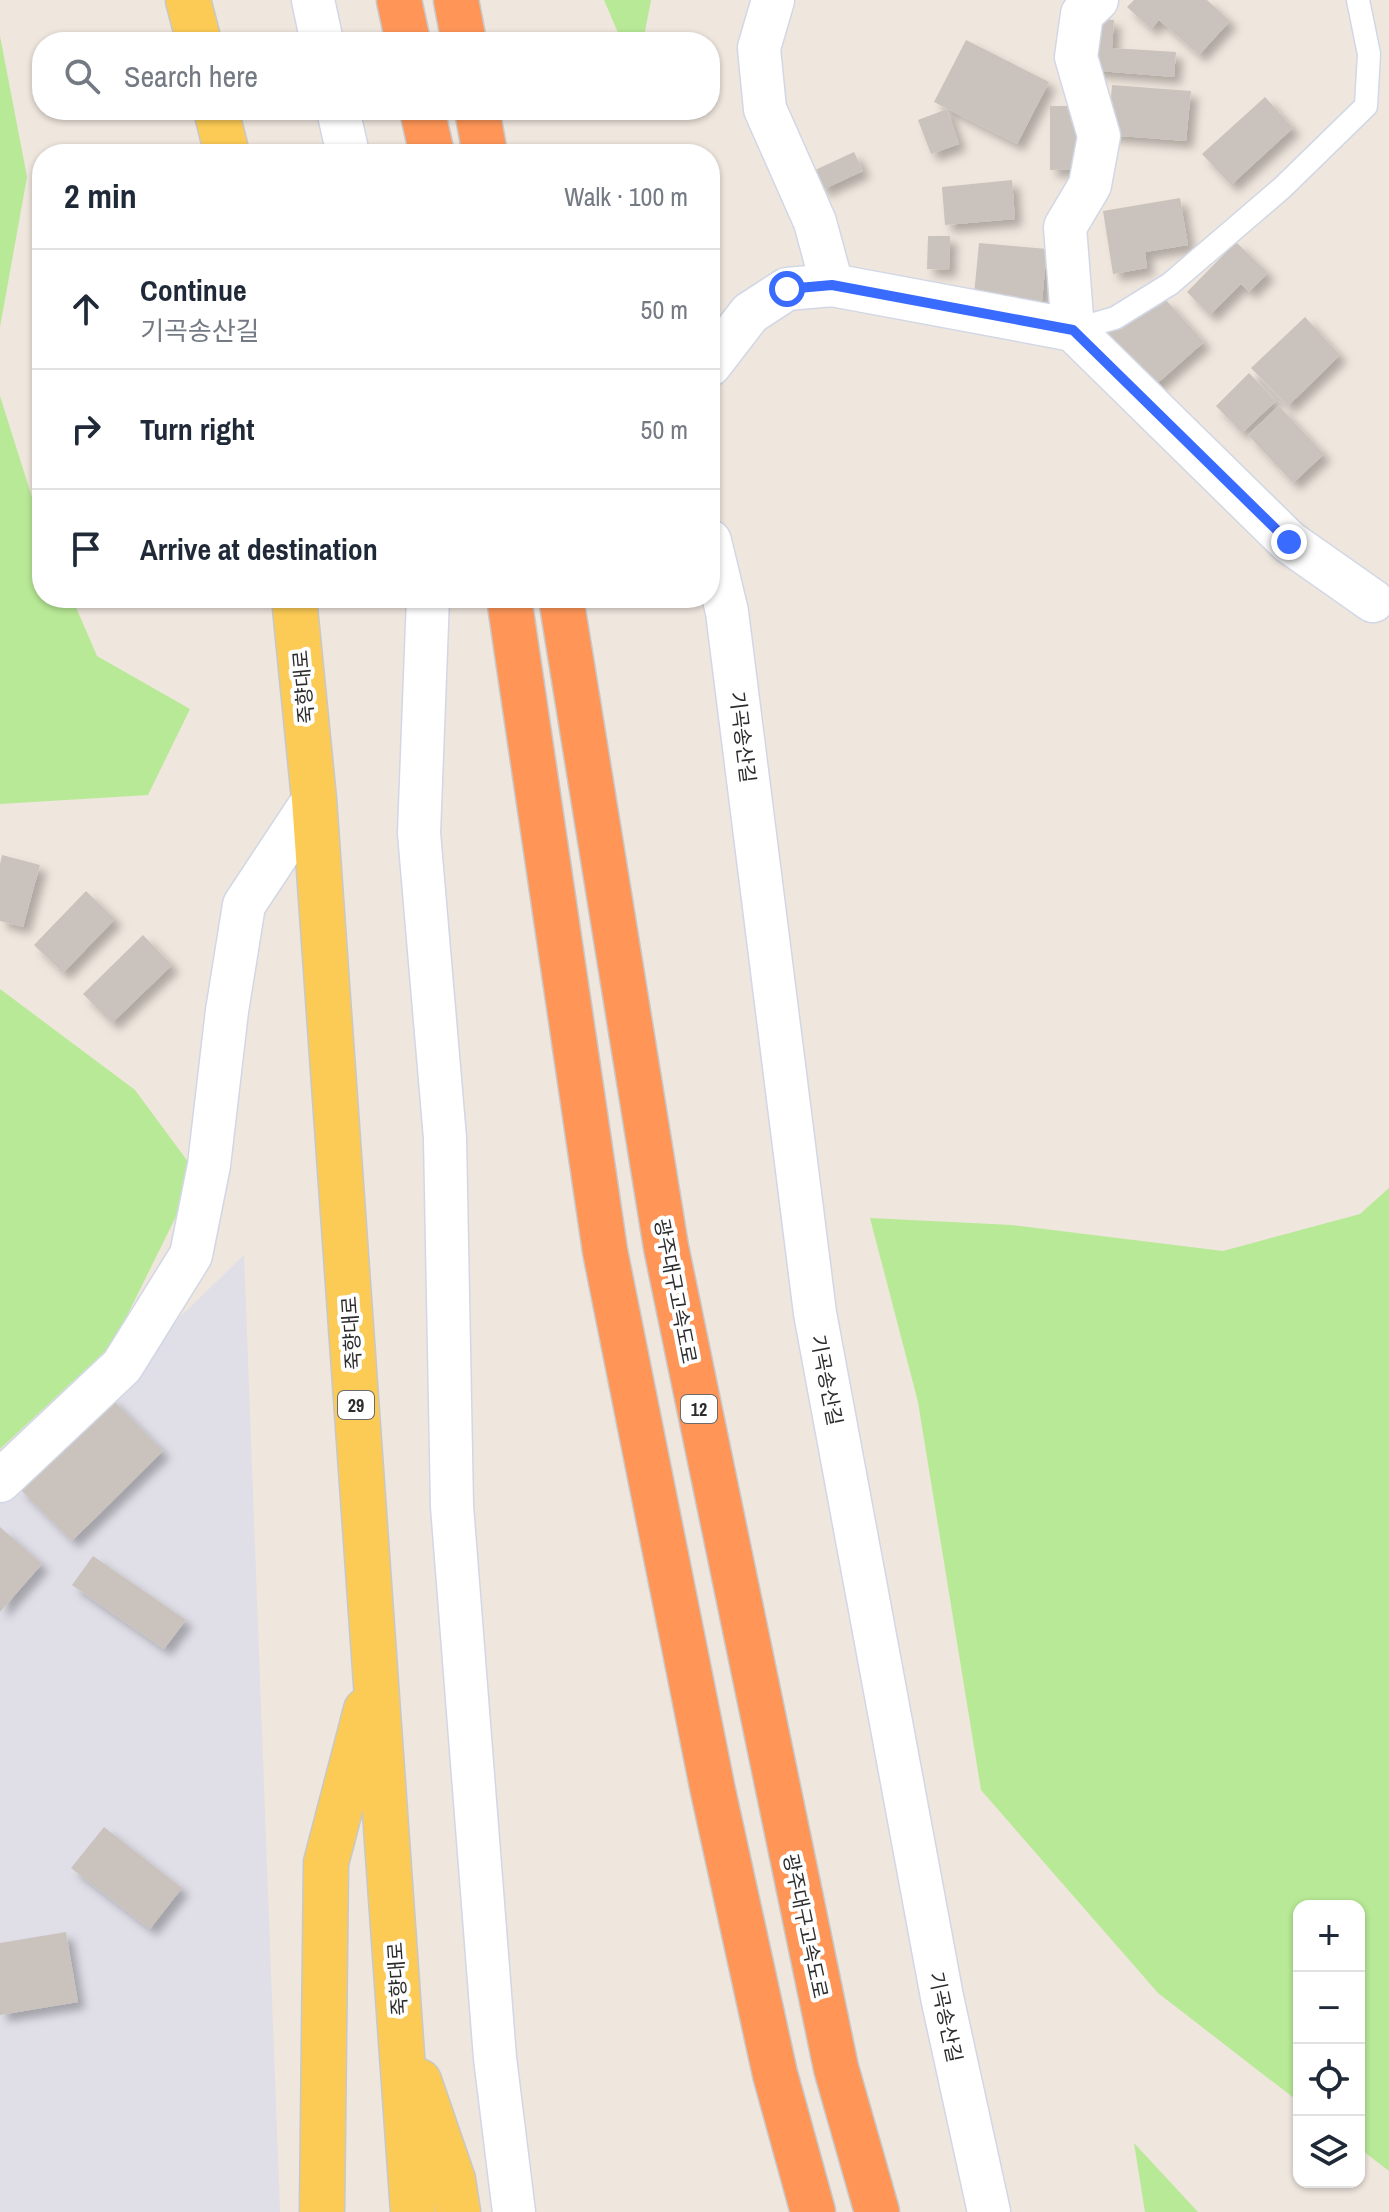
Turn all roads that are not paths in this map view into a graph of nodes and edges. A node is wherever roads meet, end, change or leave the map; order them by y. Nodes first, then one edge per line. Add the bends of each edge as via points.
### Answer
1 (188, 0) edge
2 (313, 0) edge
3 (399, 0) edge
4 (456, 0) edge
5 (773, 0) edge
6 (1097, 0) edge
7 (1358, 0) edge
8 (196, 32) edge
9 (320, 32) edge
10 (406, 32) edge
11 (462, 32) edge
12 (218, 120) edge
13 (340, 120) edge
14 (424, 120) edge
15 (479, 120) edge
16 (224, 144) edge
17 (346, 144) edge
18 (430, 144) edge
19 (483, 144) edge
20 (832, 285) junction
21 (1073, 330) junction
22 (720, 352) edge
23 (720, 583) edge
24 (1373, 601) dead end
25 (295, 608) edge
26 (428, 608) edge
27 (510, 608) edge
28 (563, 608) edge
29 (314, 799) junction
30 (0, 1481) edge
31 (375, 1676) junction
32 (400, 2026) junction
33 (322, 2212) edge
34 (413, 2212) edge
35 (458, 2212) edge
36 (514, 2212) edge
37 (813, 2212) edge
38 (877, 2212) edge
39 (989, 2212) edge

1 - 8 main road
2 - 9 street
3 - 10 highway
4 - 11 highway
5 - 20 street via 759,48 765,109 815,222
6 - 21 street via 1082,14 1076,57 1099,136 1090,185 1065,227
7 - 21 lane via 1369,54 1366,106 1282,188 1170,284 1115,318
12 - 16 main road
13 - 17 street
14 - 18 highway
15 - 19 highway
20 - 21 street
20 - 22 street via 787,289 750,313
21 - 24 street via 1289,542
23 - 39 street, 기곡송산길 via 815,1313 939,1982
25 - 29 main road, 죽향대로 / 29
26 - 36 street via 419,833 445,1138 452,1506 495,2058
27 - 37 highway via 605,1251 713,1791 775,2074
28 - 38 highway, 광주대구고속도로 / 12 via 666,1247 836,2068
29 - 30 street via 244,905 209,1165 191,1255 122,1366
29 - 31 main road, 죽향대로 / 29
31 - 32 main road, 죽향대로 / 29
31 - 33 main road via 326,1863
32 - 34 main road, 죽향대로 / 29
32 - 35 main road via 453,2180

